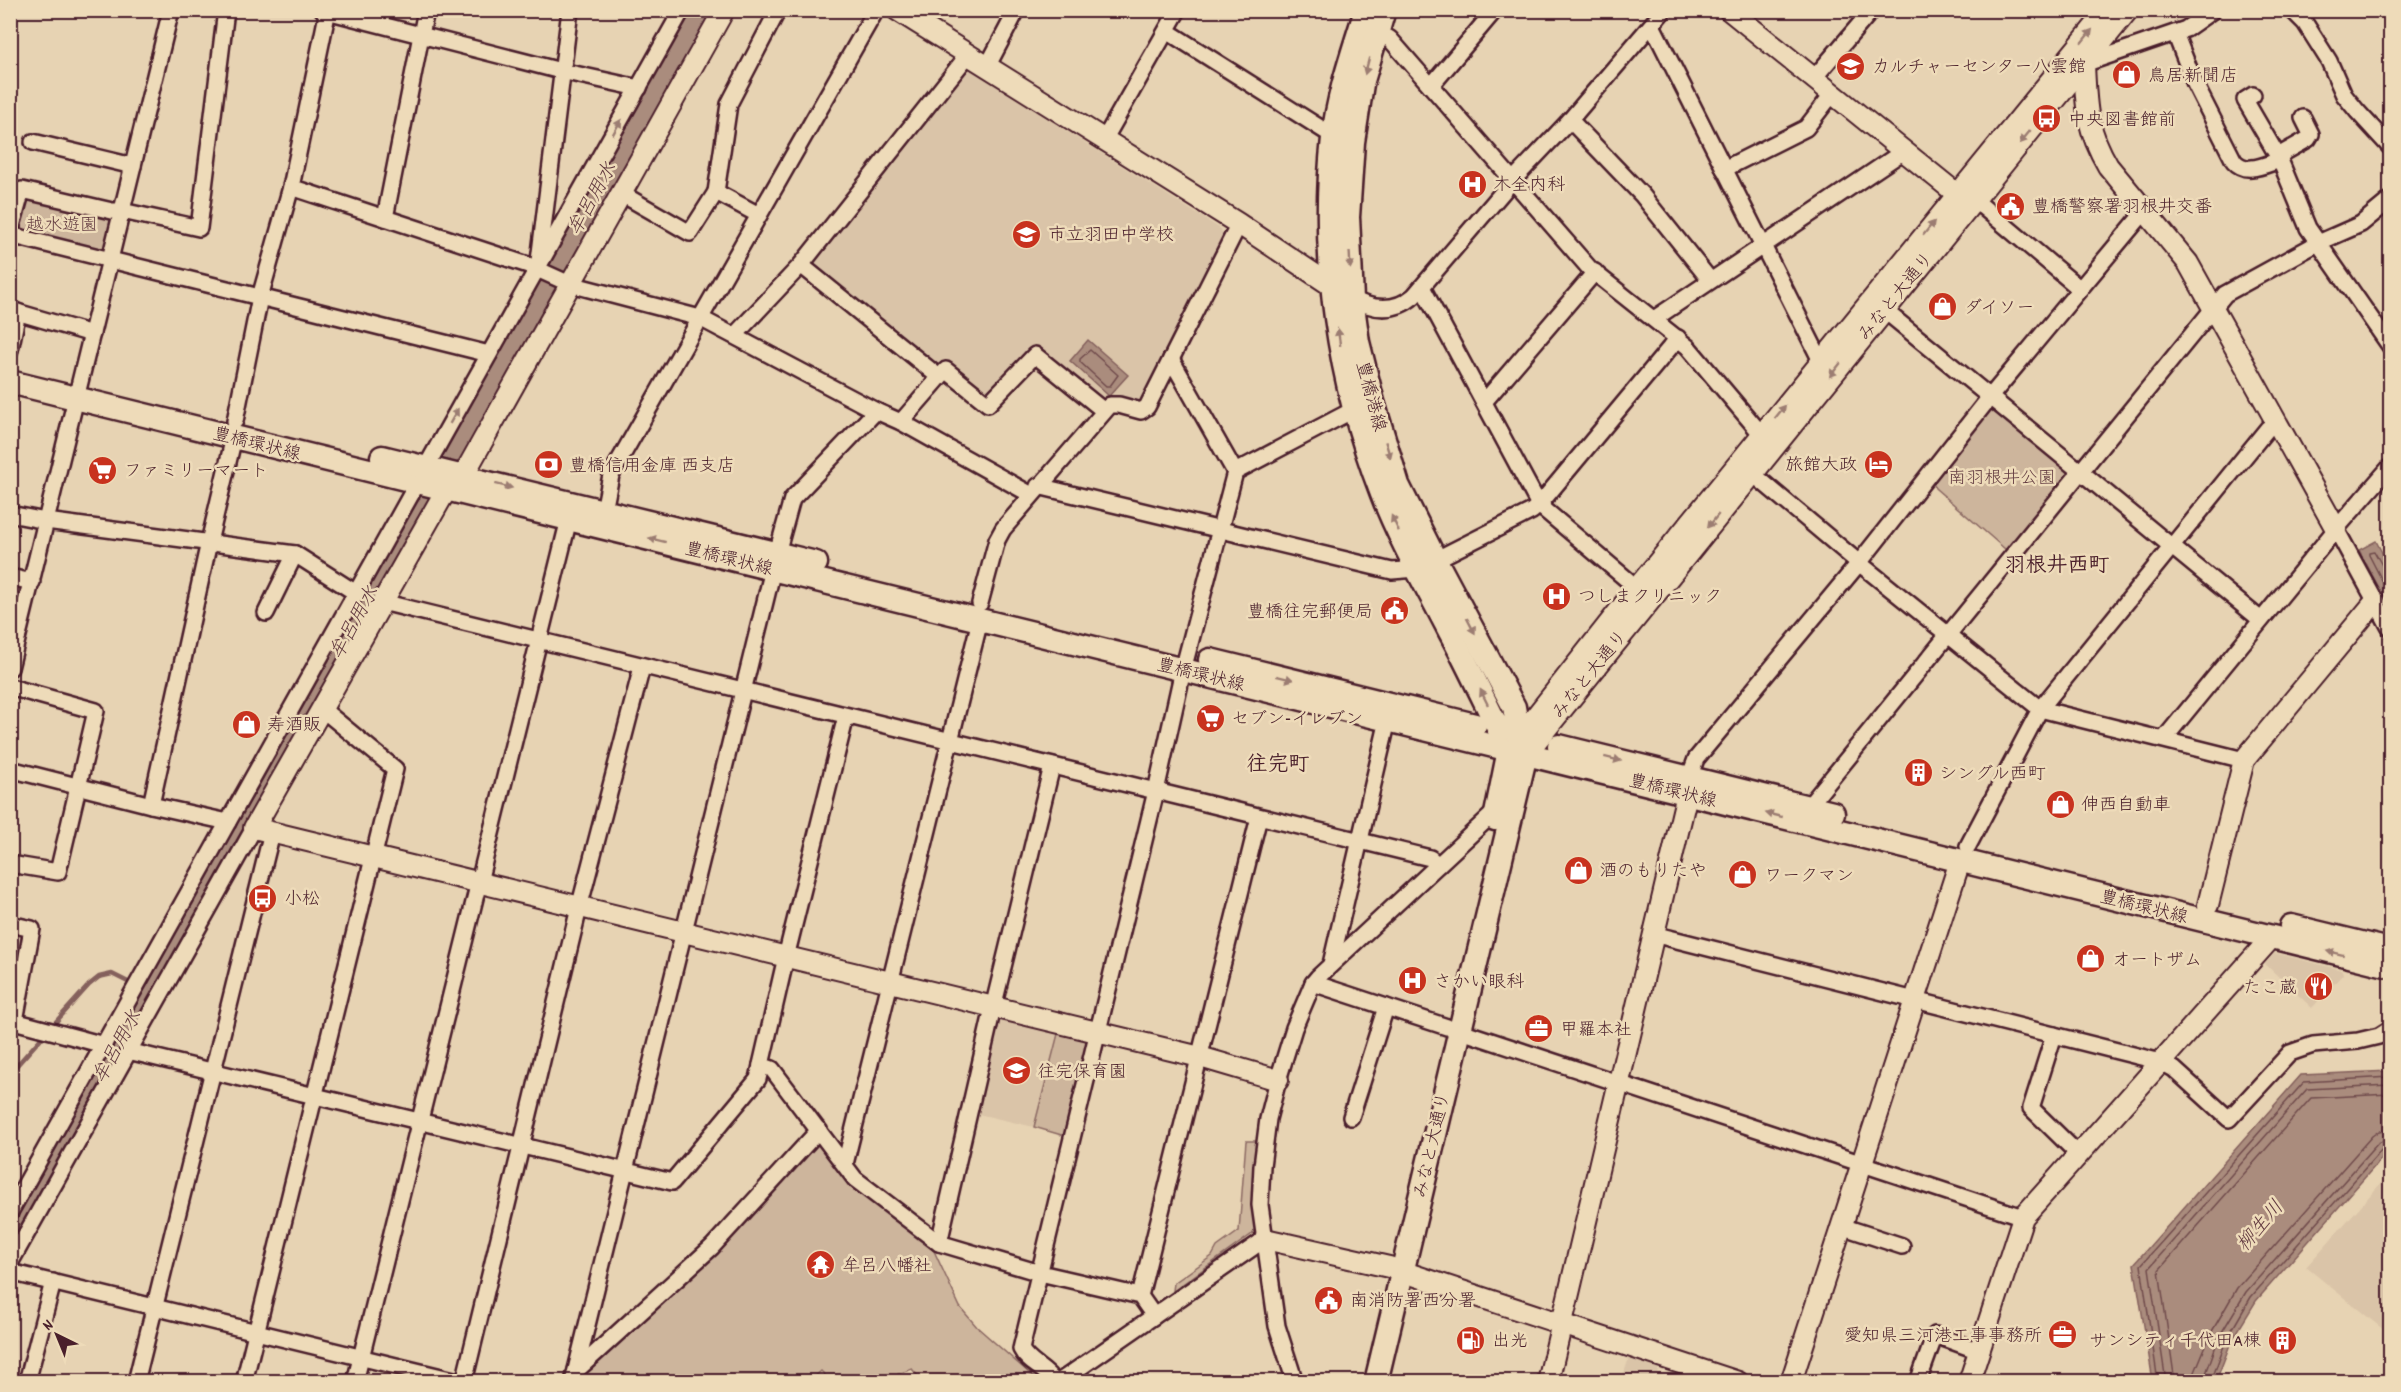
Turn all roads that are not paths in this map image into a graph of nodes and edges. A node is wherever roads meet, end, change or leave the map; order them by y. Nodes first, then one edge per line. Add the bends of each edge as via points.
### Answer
1 (171, 10) edge
2 (226, 10) edge
3 (426, 10) edge
4 (570, 10) edge
5 (682, 10) edge
6 (724, 10) edge
7 (778, 10) edge
8 (876, 10) edge
9 (897, 10) edge
10 (1017, 10) edge
11 (1178, 10) edge
12 (1366, 10) edge
13 (1494, 10) edge
14 (1664, 10) edge
15 (1729, 10) edge
16 (1872, 10) edge
17 (2108, 10) edge
18 (2128, 10) edge
19 (2213, 10) edge
20 (2292, 10) edge
21 (326, 11) edge
22 (1380, 21) edge
23 (1652, 25) junction
24 (1167, 31) junction
25 (2175, 33) junction
26 (423, 35) junction
27 (968, 55) junction
28 (2084, 64) junction
29 (987, 68) junction
30 (561, 70) junction
31 (1814, 78) junction
32 (1431, 86) junction
33 (639, 88) junction
34 (1833, 93) junction
35 (2253, 95) dead end
36 (2303, 118) dead end
37 (1570, 120) junction
38 (1333, 136) junction
39 (1104, 140) junction
40 (33, 142) dead end
41 (2391, 147) edge
42 (1904, 151) junction
43 (2279, 158) junction
44 (133, 166) junction
45 (1724, 169) junction
46 (1513, 180) junction
47 (291, 187) junction
48 (716, 192) junction
49 (622, 194) junction
50 (1965, 198) junction
51 (2391, 200) edge
52 (122, 211) junction
53 (2145, 211) junction
54 (759, 215) junction
55 (385, 218) junction
56 (1239, 224) junction
57 (10, 234) edge
58 (2318, 243) junction
59 (1764, 244) junction
60 (110, 260) junction
61 (801, 265) junction
62 (1595, 272) junction
63 (551, 276) junction
64 (1710, 280) junction
65 (1332, 286) junction
66 (1422, 287) junction
67 (2079, 288) junction
68 (260, 297) junction
69 (1352, 299) junction
70 (1877, 305) junction
71 (2214, 309) junction
72 (14, 311) edge
73 (700, 318) junction
74 (1654, 319) junction
75 (92, 334) junction
76 (735, 335) junction
77 (1678, 338) junction
78 (2391, 346) edge
79 (11, 347) edge
80 (489, 354) junction
81 (1171, 359) junction
82 (1821, 361) junction
83 (10, 367) edge
84 (939, 377) junction
85 (10, 382) edge
86 (77, 391) junction
87 (1990, 397) junction
88 (1484, 402) junction
89 (1353, 410) junction
90 (876, 411) junction
91 (1104, 411) junction
92 (901, 422) junction
93 (2277, 424) junction
94 (235, 429) junction
95 (1767, 441) junction
96 (2391, 467) edge
97 (1745, 468) junction
98 (2082, 471) junction
99 (1235, 472) junction
100 (437, 478) junction
101 (1034, 490) junction
102 (1539, 505) junction
103 (604, 511) junction
104 (10, 514) edge
105 (569, 519) junction
106 (46, 522) junction
107 (1219, 529) junction
108 (2336, 529) junction
109 (208, 542) junction
110 (2172, 547) junction
111 (296, 554) junction
112 (775, 561) junction
113 (1859, 563) junction
114 (1426, 564) junction
115 (10, 577) edge
116 (32, 582) junction
117 (1637, 588) junction
118 (356, 593) junction
119 (382, 602) junction
120 (2375, 602) junction
121 (980, 611) junction
122 (266, 613) dead end
123 (2261, 620) junction
124 (2391, 628) edge
125 (1948, 636) junction
126 (537, 641) junction
127 (1185, 662) junction
128 (642, 667) junction
129 (10, 668) edge
130 (10, 687) edge
131 (743, 691) junction
132 (322, 709) junction
133 (2040, 709) junction
134 (846, 716) junction
135 (1388, 720) junction
136 (2164, 739) junction
137 (949, 741) junction
138 (1518, 742) junction
139 (2244, 760) junction
140 (1052, 766) junction
141 (10, 769) edge
142 (265, 782) junction
143 (1688, 786) junction
144 (80, 787) junction
145 (1156, 790) junction
146 (151, 806) junction
147 (1808, 807) junction
148 (1497, 810) junction
149 (1259, 817) junction
150 (228, 822) junction
151 (263, 830) junction
152 (1360, 842) junction
153 (1964, 854) junction
154 (375, 857) junction
155 (10, 864) edge
156 (1438, 865) junction
157 (479, 883) junction
158 (2208, 905) junction
159 (579, 908) junction
160 (10, 924) edge
161 (684, 931) junction
162 (1653, 934) junction
163 (2279, 934) junction
164 (176, 942) junction
165 (2391, 950) edge
166 (786, 957) junction
167 (1331, 964) junction
168 (2391, 966) edge
169 (891, 982) junction
170 (1313, 983) junction
171 (1914, 999) junction
172 (1386, 1007) junction
173 (993, 1008) junction
174 (13, 1020) edge
175 (1453, 1029) junction
176 (2391, 1029) edge
177 (1097, 1032) junction
178 (2054, 1035) junction
179 (104, 1045) junction
180 (128, 1051) junction
181 (1200, 1057) junction
182 (2161, 1062) junction
183 (761, 1065) junction
184 (212, 1070) junction
185 (1278, 1080) junction
186 (1619, 1084) junction
187 (316, 1096) junction
188 (1351, 1117) dead end
189 (418, 1120) junction
190 (819, 1130) junction
191 (522, 1145) junction
192 (2079, 1155) junction
193 (1861, 1162) junction
194 (845, 1164) junction
195 (624, 1172) junction
196 (10, 1212) edge
197 (2023, 1217) junction
198 (1841, 1226) junction
199 (1265, 1239) junction
200 (939, 1243) junction
201 (1902, 1246) dead end
202 (10, 1263) edge
203 (1395, 1269) junction
204 (10, 1272) edge
205 (1040, 1273) junction
206 (53, 1282) junction
207 (1140, 1296) junction
208 (154, 1306) junction
209 (1154, 1316) junction
210 (1562, 1323) junction
211 (257, 1332) junction
212 (1979, 1350) junction
213 (361, 1358) junction
214 (574, 1376) edge
215 (27, 1382) edge
216 (136, 1382) edge
217 (244, 1382) edge
218 (355, 1382) edge
219 (463, 1382) edge
220 (1054, 1382) edge
221 (1059, 1382) edge
222 (1295, 1382) edge
223 (1362, 1382) edge
224 (1376, 1382) edge
225 (1548, 1382) edge
226 (1738, 1382) edge
227 (1791, 1382) edge
228 (1918, 1382) edge
229 (1969, 1382) edge

1 - 44 street
2 - 52 street via 199,228
3 - 26 street
4 - 30 street
5 - 33 street
6 - 49 street
7 - 48 street via 729,104
8 - 54 street
9 - 27 street
10 - 29 street
11 - 24 street
12 - 38 main road, 豊橋港線 via 1344,81
13 - 32 street
14 - 23 street
15 - 31 street
16 - 31 street
50 -> 17 street, みなと大通り
18 - 28 street, みなと大通り
19 - 25 street via 2186,30
20 - 41 street via 2305,23 2329,62 2344,95
21 - 26 street
21 - 47 street
22 - 32 street via 1390,39
22 -> 69 main road, 豊橋港線 via 1362,84 1353,142 1348,217
23 - 37 street
23 - 45 street
24 - 38 street
24 - 39 street
25 - 28 street
25 - 43 street via 2195,84 2234,161 2248,170
26 - 30 street
26 - 55 street
27 - 29 street
27 - 61 street
28 -> 50 street, みなと大通り
28 - 53 street via 2086,110 2092,135 2108,166
29 - 39 street
30 - 33 street
30 - 63 street
31 - 34 street
32 - 46 street
63 -> 33 street
34 - 42 street
34 - 45 street via 1806,128
35 - 43 street via 2245,100
36 - 43 street via 2311,134 2308,139
37 - 46 street
37 - 64 street via 1642,195
38 - 65 main road, 豊橋港線 via 1329,217
39 - 56 street
40 - 44 street
42 - 50 street
42 - 59 street
43 - 58 street via 2294,198
44 - 52 street
45 - 59 street
46 - 62 street
46 - 66 street
47 - 55 street
47 - 68 street
48 - 49 street via 690,233
48 - 54 street
49 - 63 street
50 - 67 street via 1983,207
50 - 70 street, みなと大通り
51 - 58 street via 2361,224
52 - 57 street via 22,190
52 - 60 street
53 - 67 street
53 - 71 street via 2188,263
54 - 73 street
55 - 63 street
56 - 65 street
56 - 81 street
57 - 60 street
58 - 71 street via 2224,294
58 - 78 street
59 - 64 street
59 - 82 street
60 - 68 street
60 - 75 street
61 - 76 street
61 - 84 street
62 - 74 street
62 - 88 street
63 - 73 street
63 - 80 street
63 - 100 street
64 - 74 street
65 - 69 street
89 -> 65 main road, 豊橋港線
66 - 69 street via 1398,306 1369,307
66 - 88 street
67 - 87 street
68 - 80 street
68 - 94 street
69 -> 114 main road, 豊橋港線 via 1363,362
70 - 82 street, みなと大通り
70 - 87 street
70 -> 95 street, みなと大通り
71 - 93 street
71 - 98 street
72 - 75 street
72 - 79 street
73 - 76 street
73 - 103 street via 611,475
74 - 77 street
75 - 86 street
76 - 90 street
77 - 95 street
77 - 102 street
100 -> 80 street
81 - 91 street via 1147,407 1141,411 1110,405
81 - 99 street
95 -> 82 street, みなと大通り
83 - 86 main road, 豊橋環状線
84 - 91 street via 946,370 988,404 1035,355
84 - 92 street
85 - 86 main road, 豊橋環状線
86 - 94 main road, 豊橋環状線
86 - 106 street
87 - 98 street
87 - 113 street
88 - 102 street
89 - 99 street
114 -> 89 main road, 豊橋港線 via 1382,495
90 - 92 street
90 - 112 street via 792,499
91 - 101 street
92 - 101 street
93 - 108 street
93 - 110 street via 2268,428
94 - 100 main road, 豊橋環状線
94 - 109 street
95 - 97 street, みなと大通り
96 - 108 street
97 - 113 street
97 - 117 street, みなと大通り
97 -> 138 street, みなと大通り
98 - 110 street
98 - 125 street
99 - 107 street
100 -> 103 main road, 豊橋環状線
100 - 105 main road, 豊橋環状線
100 - 118 street
100 - 119 street
101 - 107 street
101 - 121 street via 997,540
102 - 114 street
102 - 117 street
103 - 112 main road, 豊橋環状線
104 - 106 street
112 -> 105 main road, 豊橋環状線
105 - 126 street
106 - 109 street
106 - 116 street
107 - 114 street via 1392,571
107 - 127 street
108 - 120 street
108 - 123 street
109 - 111 street
109 - 146 street
110 - 123 street
110 - 133 street
111 - 118 street
111 - 122 street
112 - 121 main road, 豊橋環状線
112 - 131 street
113 - 125 street
113 - 143 street via 1696,759
114 - 138 main road, 豊橋港線 via 1485,699
115 - 116 street
116 - 129 street
117 - 138 street, みなと大通り
118 - 142 street
119 - 126 street
119 - 132 street
120 - 124 street
120 - 139 street
121 - 127 main road, 豊橋環状線
121 - 137 street
123 - 136 street
125 - 133 street
125 - 147 street
126 - 128 street
126 - 157 street
127 - 135 main road, 豊橋環状線
127 -> 138 main road, 豊橋環状線
127 - 145 street
128 - 131 street
128 - 159 street
130 - 144 street via 96,711
131 - 134 street
131 - 161 street
132 - 142 street
132 - 154 street via 395,769
133 - 136 street
133 - 153 street
134 - 137 street
134 - 166 street
135 - 138 main road, 豊橋環状線
135 - 152 street
136 - 139 street
137 - 140 street
137 - 169 street
138 - 143 main road, 豊橋環状線
138 - 148 main road, みなと大通り
138 - 175 main road, みなと大通り
139 - 158 street
140 - 145 street
140 - 173 street
141 - 144 street
142 - 150 street
142 - 151 street
143 - 147 main road, 豊橋環状線
153 -> 143 main road, 豊橋環状線
143 - 162 street
144 - 146 street
144 - 155 street via 58,872
145 - 149 street
145 - 177 street
146 - 150 street
147 - 153 main road, 豊橋環状線
148 - 156 street
148 - 175 main road, みなと大通り
149 - 152 street
149 - 181 street
150 - 164 street
151 - 154 street
151 - 164 street
151 - 184 street
152 - 156 street via 1430,858
152 - 167 street
153 - 158 main road, 豊橋環状線
153 - 163 main road, 豊橋環状線
153 - 171 street
154 - 157 street
154 - 187 street
156 - 167 street
157 - 159 street
157 - 189 street
158 - 163 main road, 豊橋環状線
159 - 161 street
159 - 191 street
160 - 174 street via 32,929
161 - 166 street
161 - 195 street
162 - 171 street
162 - 186 street
163 - 165 main road, 豊橋環状線
168 -> 163 main road, 豊橋環状線
163 - 182 street
164 - 179 street
164 - 180 street
166 - 169 street
166 - 183 street
167 - 170 street
169 - 173 street
169 - 194 street
170 - 172 street
170 - 185 street
171 - 178 street
171 - 193 street
172 - 175 street
172 - 188 street
173 - 177 street
173 - 200 street
174 - 179 street
175 - 186 street
175 - 203 main road, みなと大通り
176 - 182 street via 2358,1041 2313,1045 2290,1053 2229,1119
177 - 181 street
177 - 205 street
178 - 182 street
178 - 192 street via 2031,1108
179 - 196 street
180 - 184 street
180 - 202 street
181 - 185 street
181 - 207 street
182 - 192 street
183 - 190 street via 772,1069
183 - 195 street via 758,1079 672,1182
184 - 187 street
184 - 208 street
185 - 199 street via 1262,1166 1260,1205
186 - 193 street
186 - 210 street
187 - 189 street
187 - 211 street
189 - 191 street
189 - 213 street
190 - 194 street
190 - 214 street via 712,1247
191 - 195 street
191 - 219 street
192 - 197 street
193 - 197 street
193 - 198 street
194 - 200 street via 855,1179
195 - 214 street
197 - 212 street
198 - 201 street
198 - 227 street
199 - 203 street
199 - 209 street
199 - 222 street via 1276,1326
200 - 205 street
203 - 210 street
203 - 223 main road, みなと大通り
203 - 224 main road, みなと大通り
204 - 206 street
205 - 207 street
205 - 220 street via 1022,1349 1025,1357
206 - 208 street
206 - 215 street
207 - 209 street
208 - 211 street
208 - 216 street
209 - 221 street
210 - 225 street
210 - 226 street
211 - 213 street
211 - 217 street
212 - 228 street via 1935,1335
212 - 229 street
213 - 218 street
213 - 219 street

